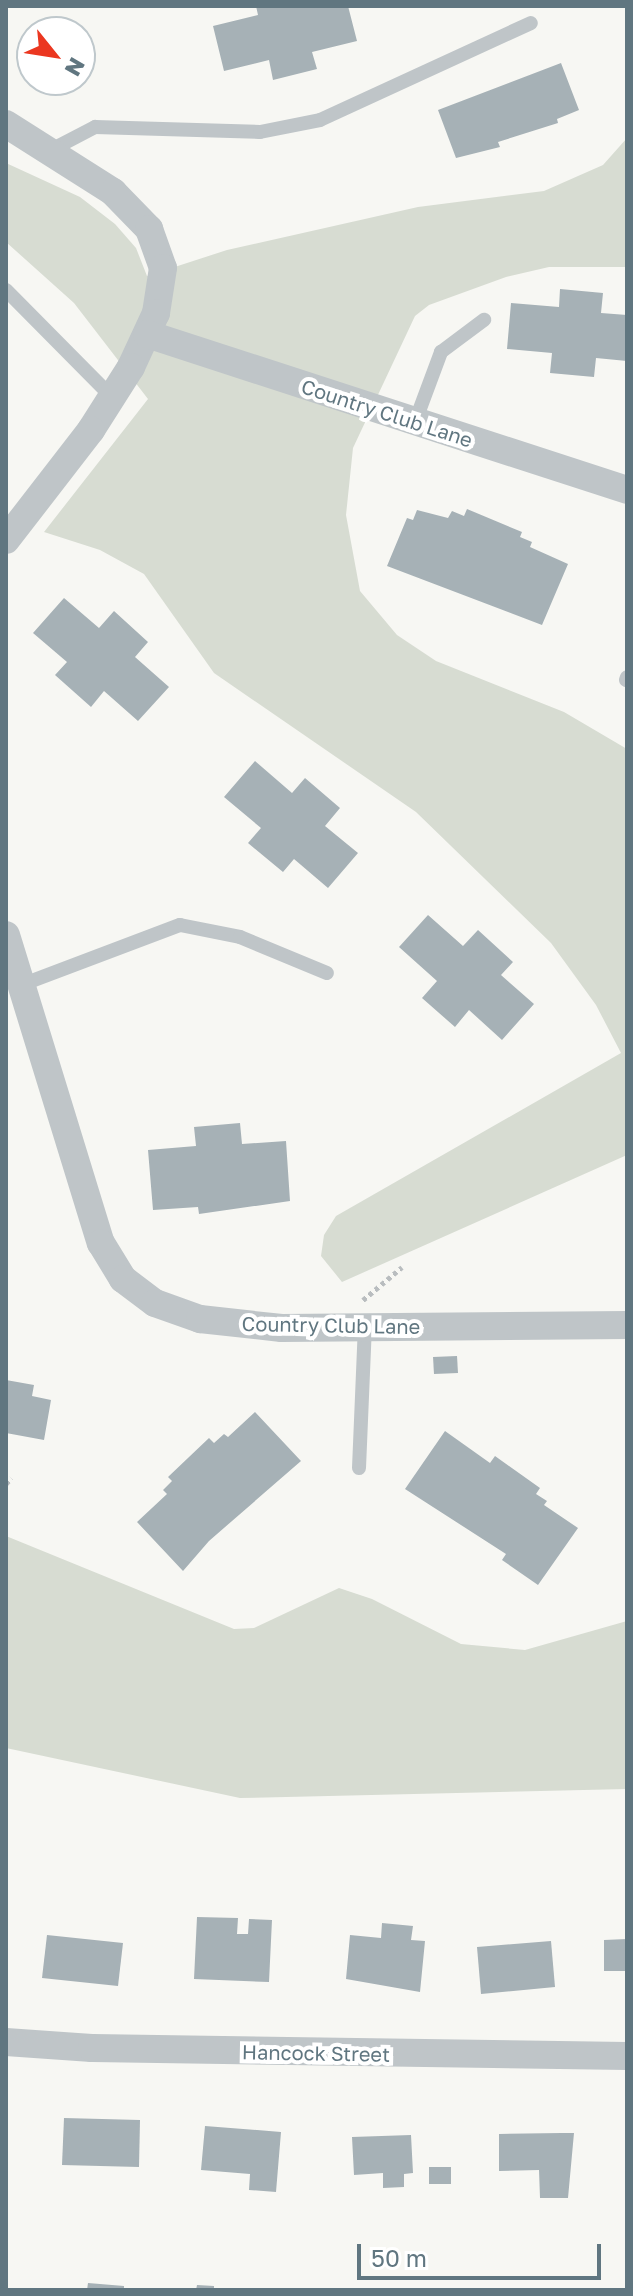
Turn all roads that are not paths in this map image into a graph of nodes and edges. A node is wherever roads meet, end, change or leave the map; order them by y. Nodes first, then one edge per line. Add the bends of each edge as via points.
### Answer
1 (531, 23) dead end
2 (6, 124) edge
3 (51, 150) junction
4 (6, 290) edge
5 (484, 320) dead end
6 (147, 334) junction
7 (113, 398) junction
8 (415, 422) junction
9 (627, 490) edge
10 (6, 540) edge
11 (6, 935) edge
12 (327, 973) dead end
13 (21, 985) junction
14 (627, 1325) edge
15 (361, 1326) junction
16 (359, 1468) dead end
17 (6, 2042) edge
18 (627, 2056) edge

1 - 3 lane via 320,120 260,132 95,127
2 - 3 street
3 - 6 street via 113,192 159,247 162,293
4 - 7 lane
5 - 8 lane via 441,352
6 - 7 street
6 - 8 street, Country Club Lane
7 - 10 street
8 - 9 street, Country Club Lane
11 - 13 street, Country Club Lane
12 - 13 lane via 240,937 180,925
13 - 15 street, Country Club Lane via 101,1243 123,1279 155,1303 200,1319 282,1328
14 - 15 street, Country Club Lane
15 - 16 lane
17 - 18 street, Hancock Street via 92,2048

